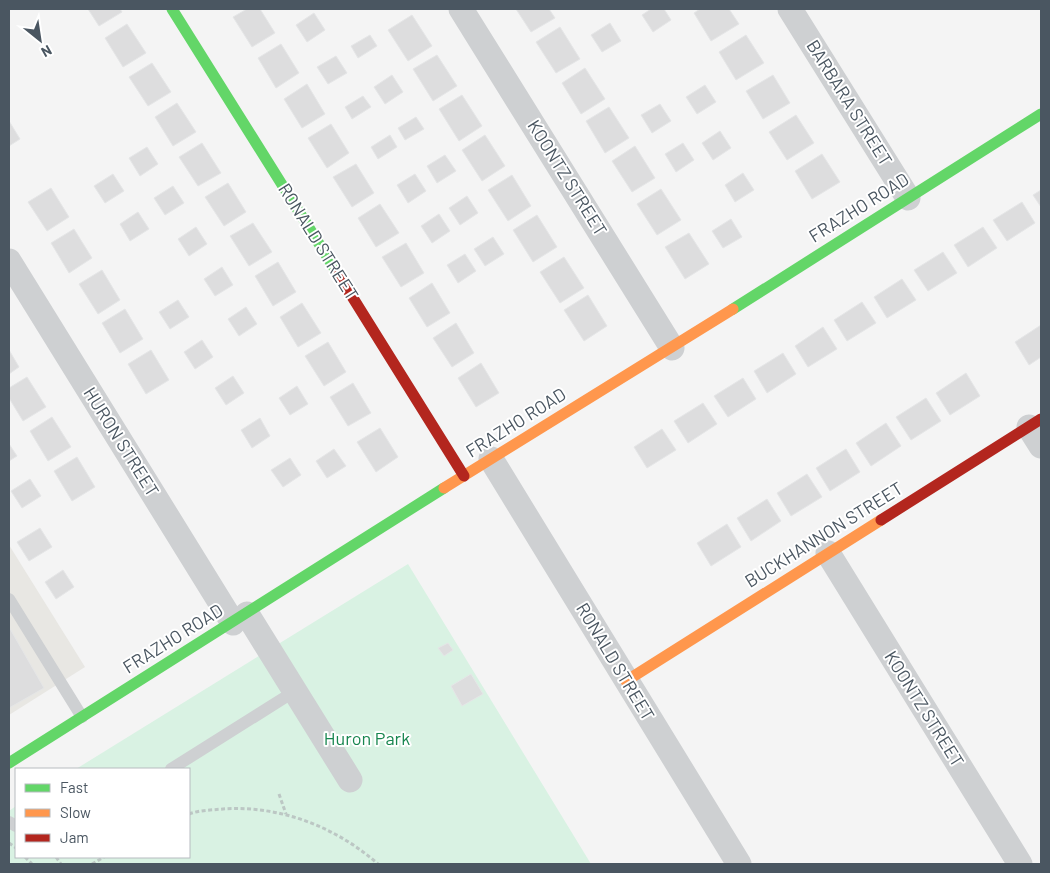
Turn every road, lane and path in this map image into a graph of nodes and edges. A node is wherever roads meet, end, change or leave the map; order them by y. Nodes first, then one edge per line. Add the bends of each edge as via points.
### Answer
1 (172, 9) edge
2 (462, 9) edge
3 (790, 9) edge
4 (1041, 114) edge
5 (908, 198) junction
6 (9, 261) edge
7 (672, 348) junction
8 (1037, 431) edge
9 (492, 459) junction
10 (464, 476) junction
11 (828, 553) junction
12 (9, 599) edge
13 (240, 618) junction
14 (626, 681) junction
15 (295, 690) junction
16 (82, 717) junction
17 (9, 763) edge
18 (173, 768) edge
19 (350, 780) dead end
20 (279, 794) dead end
21 (190, 814) edge
22 (286, 814) junction
23 (378, 864) edge
24 (739, 864) edge
25 (1020, 864) edge

1 - 10 street, RONALD STREET
2 - 7 street, KOONTZ STREET
3 - 5 street, BARBARA STREET
4 - 5 street, FRAZHO ROAD
5 - 7 street, FRAZHO ROAD
6 - 13 street, HURON STREET
7 - 9 street, FRAZHO ROAD
8 - 11 street, BUCKHANNON STREET
9 - 10 street, FRAZHO ROAD
9 - 14 street, RONALD STREET
10 - 13 street, FRAZHO ROAD
11 - 14 street, BUCKHANNON STREET
11 - 25 street, KOONTZ STREET
12 - 16 lane
13 - 15 street, HURON STREET
13 - 16 street, FRAZHO ROAD
14 - 24 street, RONALD STREET
15 - 18 lane
15 - 19 street, HURON STREET
16 - 17 street, FRAZHO ROAD
20 - 22 path
21 - 22 path via 238,808
22 - 23 path via 326,829

